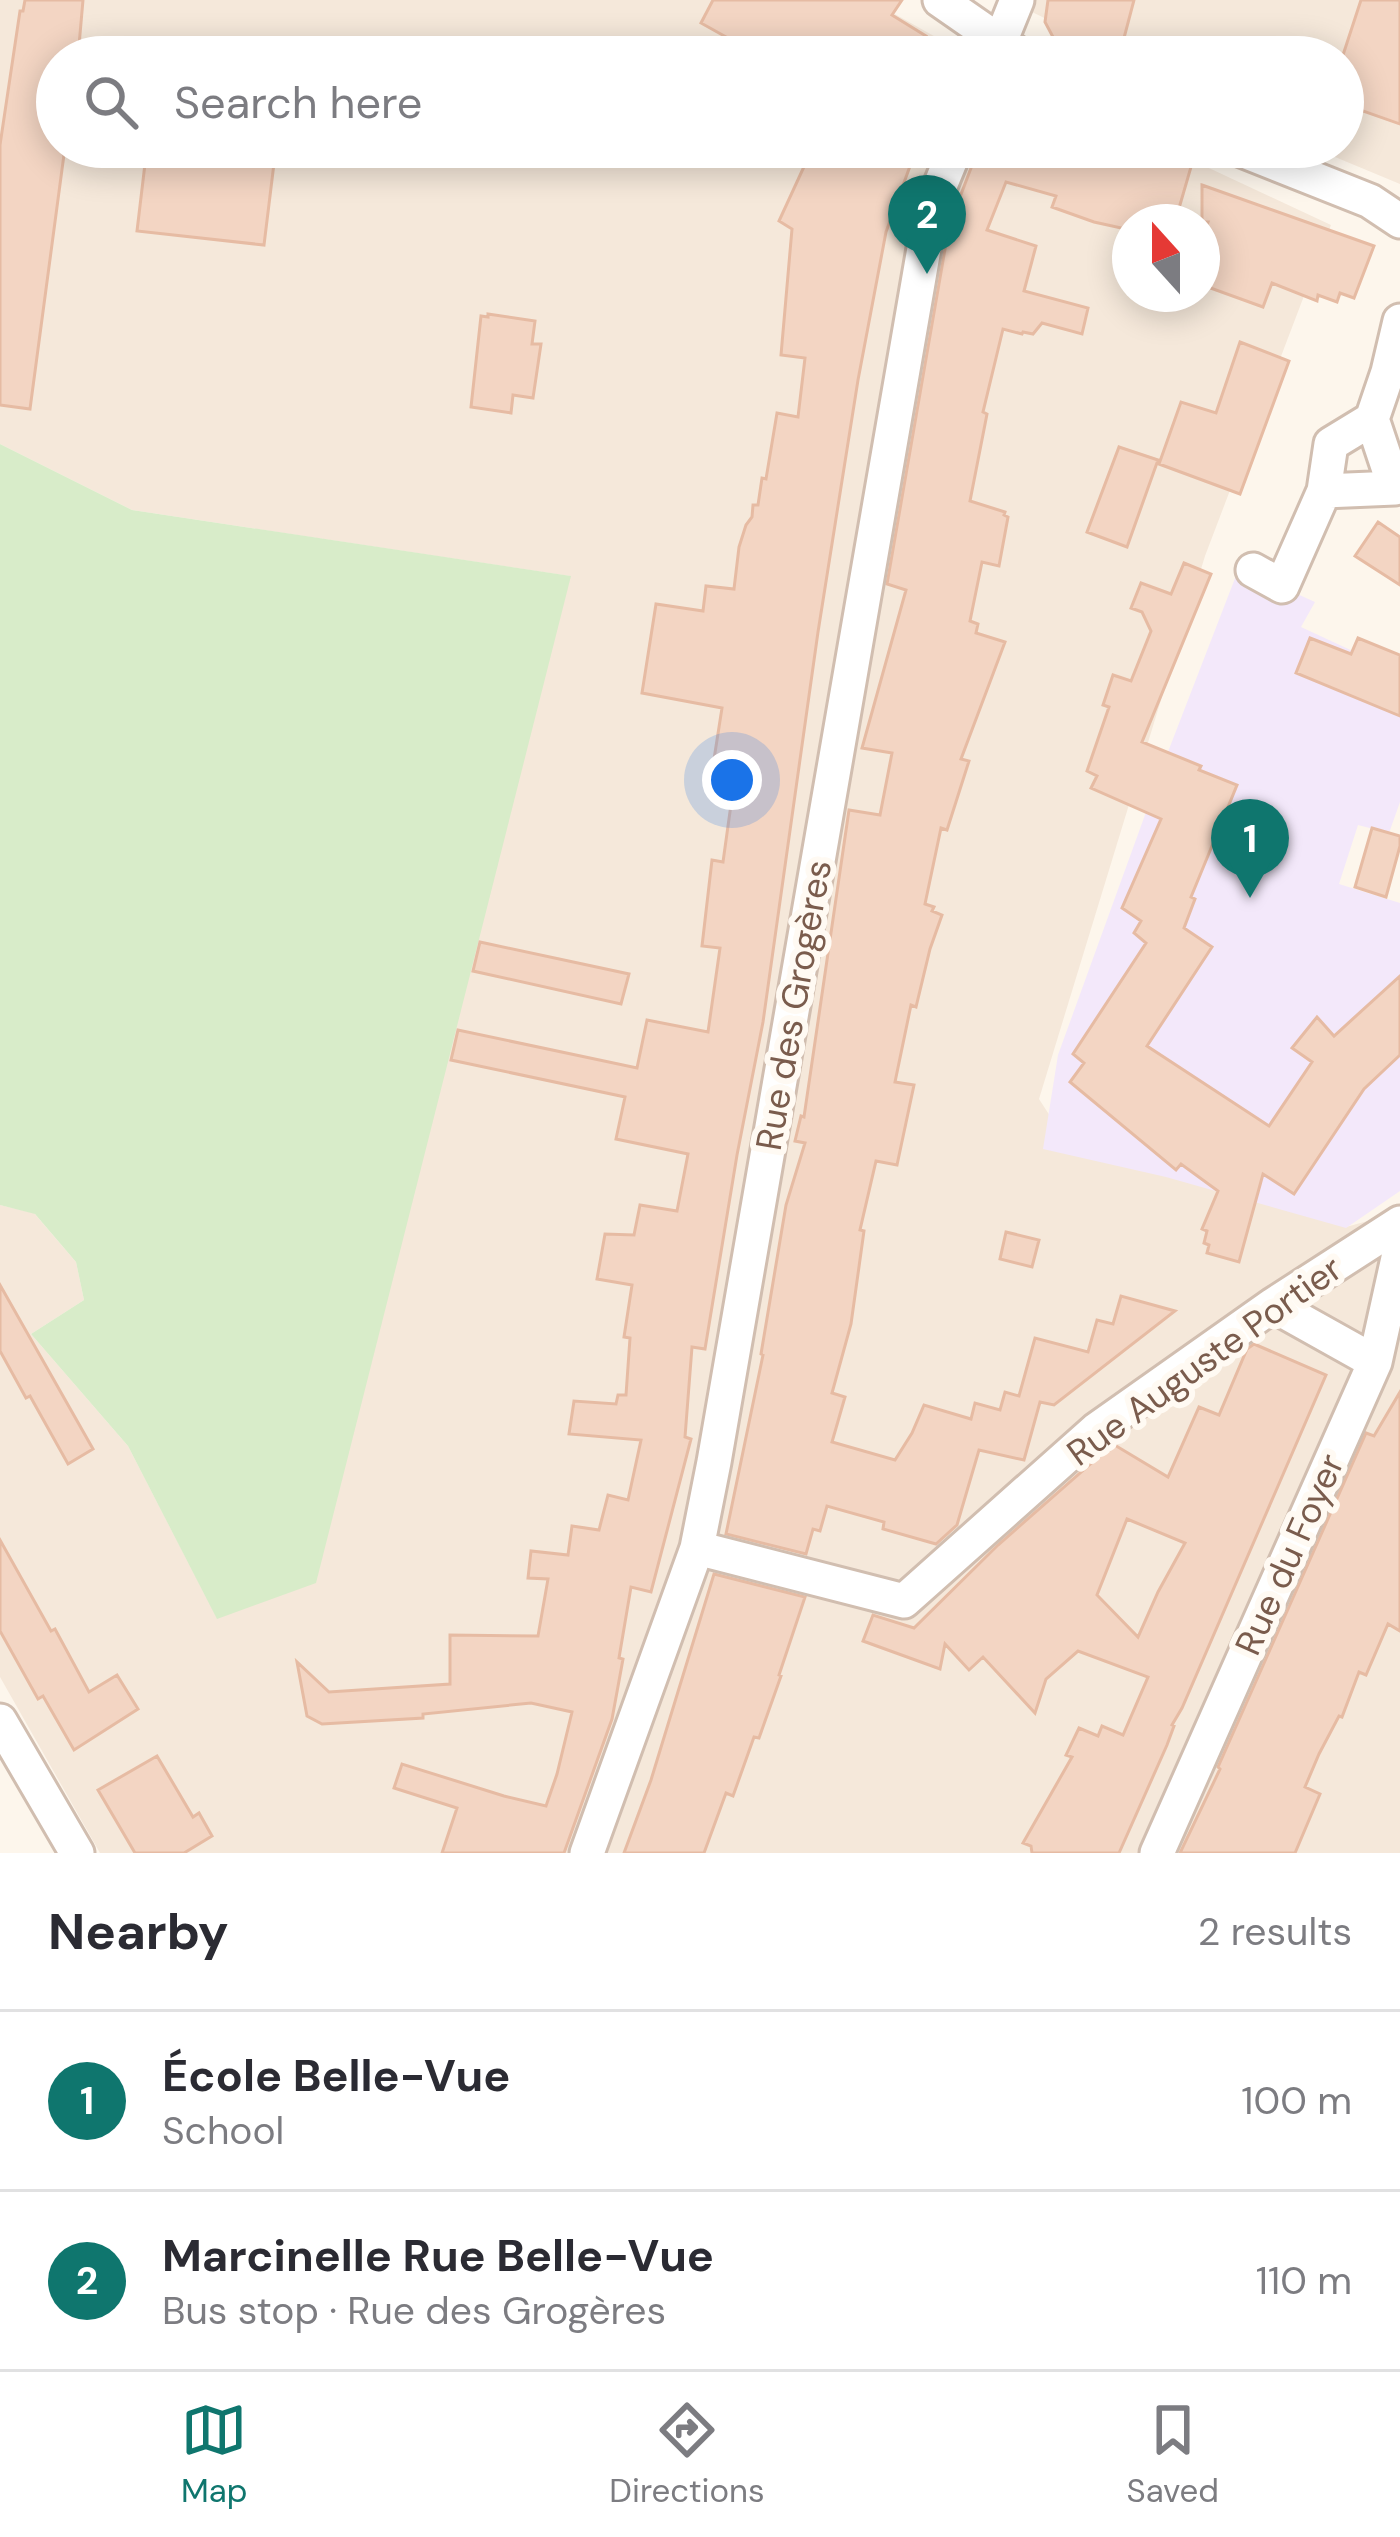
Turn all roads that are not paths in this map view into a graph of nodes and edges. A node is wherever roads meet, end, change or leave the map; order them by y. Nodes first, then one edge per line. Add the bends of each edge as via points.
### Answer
1 (940, 0) edge
2 (1017, 0) edge
3 (985, 36) edge
4 (1009, 36) edge
5 (947, 168) edge
6 (1287, 168) edge
7 (1399, 216) edge
8 (1400, 321) edge
9 (1372, 419) junction
10 (1397, 490) edge
11 (1324, 491) junction
12 (1252, 570) dead end
13 (1400, 1222) edge
14 (1400, 1249) edge
15 (1273, 1306) junction
16 (1375, 1361) junction
17 (697, 1548) junction
18 (0, 1721) edge
19 (77, 1853) edge
20 (586, 1853) edge
21 (1157, 1853) edge

1 - 3 street
2 - 4 street
5 - 17 street, Rue des Grogères via 931,208
6 - 7 street
8 - 9 street
9 - 10 street
9 - 11 street via 1331,444
10 - 11 street
11 - 12 street via 1282,586
13 - 15 street, Rue Auguste Portier
14 - 16 street, Rue du Foyer
15 - 16 street
15 - 17 street, Rue Auguste Portier via 1096,1430 904,1601
16 - 21 street, Rue du Foyer
17 - 20 street, Rue des Grogères
18 - 19 street

